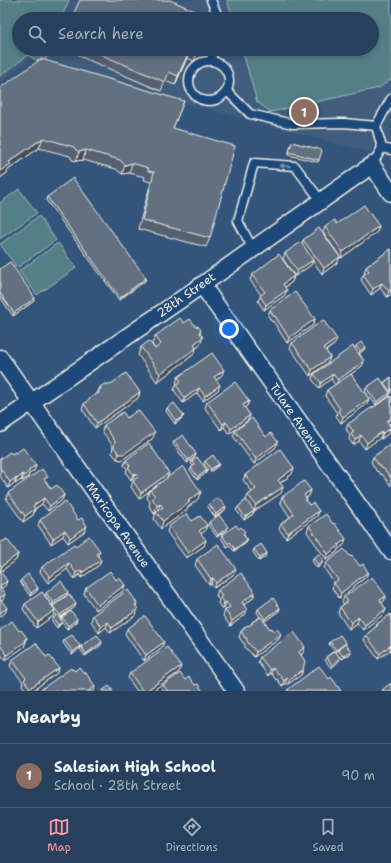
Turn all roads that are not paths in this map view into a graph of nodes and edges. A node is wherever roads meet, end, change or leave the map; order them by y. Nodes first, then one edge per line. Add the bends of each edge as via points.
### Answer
1 (211, 0) edge
2 (216, 12) edge
3 (212, 56) edge
4 (211, 61) junction
5 (227, 91) junction
6 (391, 99) edge
7 (376, 126) junction
8 (382, 148) junction
9 (391, 150) edge
10 (372, 165) junction
11 (391, 193) edge
12 (321, 201) junction
13 (253, 249) junction
14 (202, 284) junction
15 (0, 358) edge
16 (31, 402) junction
17 (0, 424) edge
18 (391, 551) edge
19 (236, 691) edge

1 - 2 lane
3 - 4 lane
4 - 5 lane via 224,69 228,76
4 - 5 lane via 203,62 191,72 189,79 193,94 207,101 222,97
5 - 7 lane via 250,114 293,124 344,122
6 - 7 lane
7 - 8 lane
8 - 9 lane
8 - 10 lane
10 - 11 street
10 - 12 street, 28th Street
12 - 13 street, 28th Street
12 -> 13 lane via 295,166 254,163 238,222
13 - 14 street, 28th Street
14 - 16 street, 28th Street
14 - 18 street, Tulare Avenue
15 - 16 street, Maricopa Avenue
16 - 17 street, 28th Street
16 - 19 street, Maricopa Avenue

